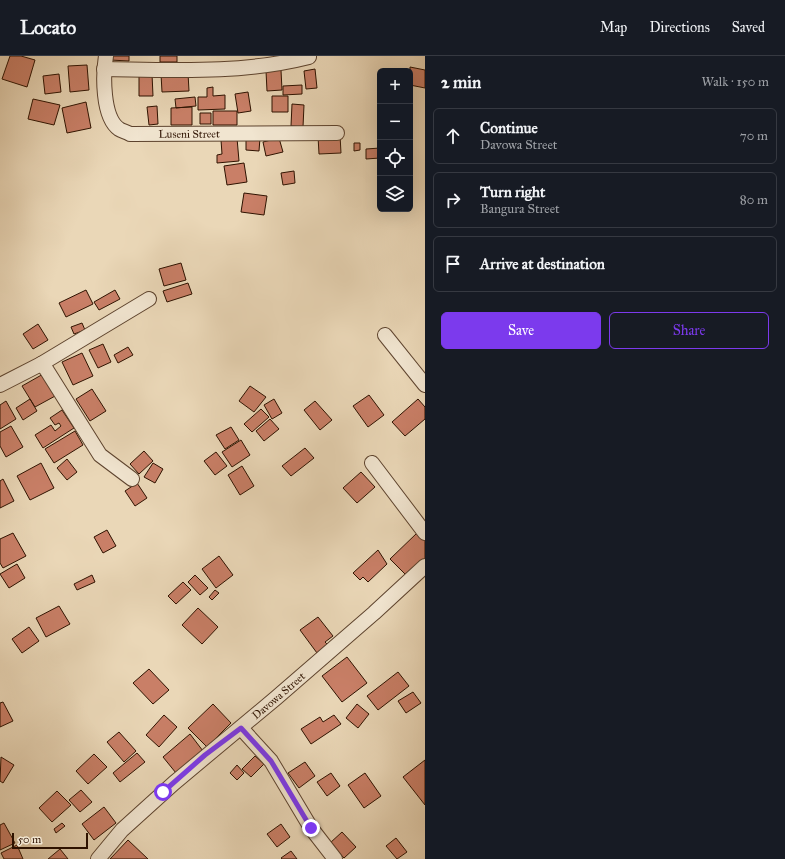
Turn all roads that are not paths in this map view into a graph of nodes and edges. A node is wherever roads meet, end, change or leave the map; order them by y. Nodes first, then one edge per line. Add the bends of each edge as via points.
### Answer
1 (309, 58) dead end
2 (105, 63) edge
3 (337, 133) dead end
4 (149, 299) dead end
5 (385, 334) dead end
6 (41, 364) junction
7 (0, 385) edge
8 (425, 385) edge
9 (372, 463) dead end
10 (132, 479) dead end
11 (425, 533) edge
12 (425, 566) edge
13 (241, 728) junction
14 (98, 859) edge
15 (335, 859) edge

1 - 2 street via 283,64 231,69
2 - 3 street, Luseni Street via 109,117 118,129 130,134
4 - 6 street
5 - 8 street
6 - 7 street
6 - 10 street via 100,455
9 - 11 street
12 - 13 street, Davowa Street
13 - 14 street, Davowa Street via 205,755 156,798 122,830
13 - 15 street via 271,761 311,828

